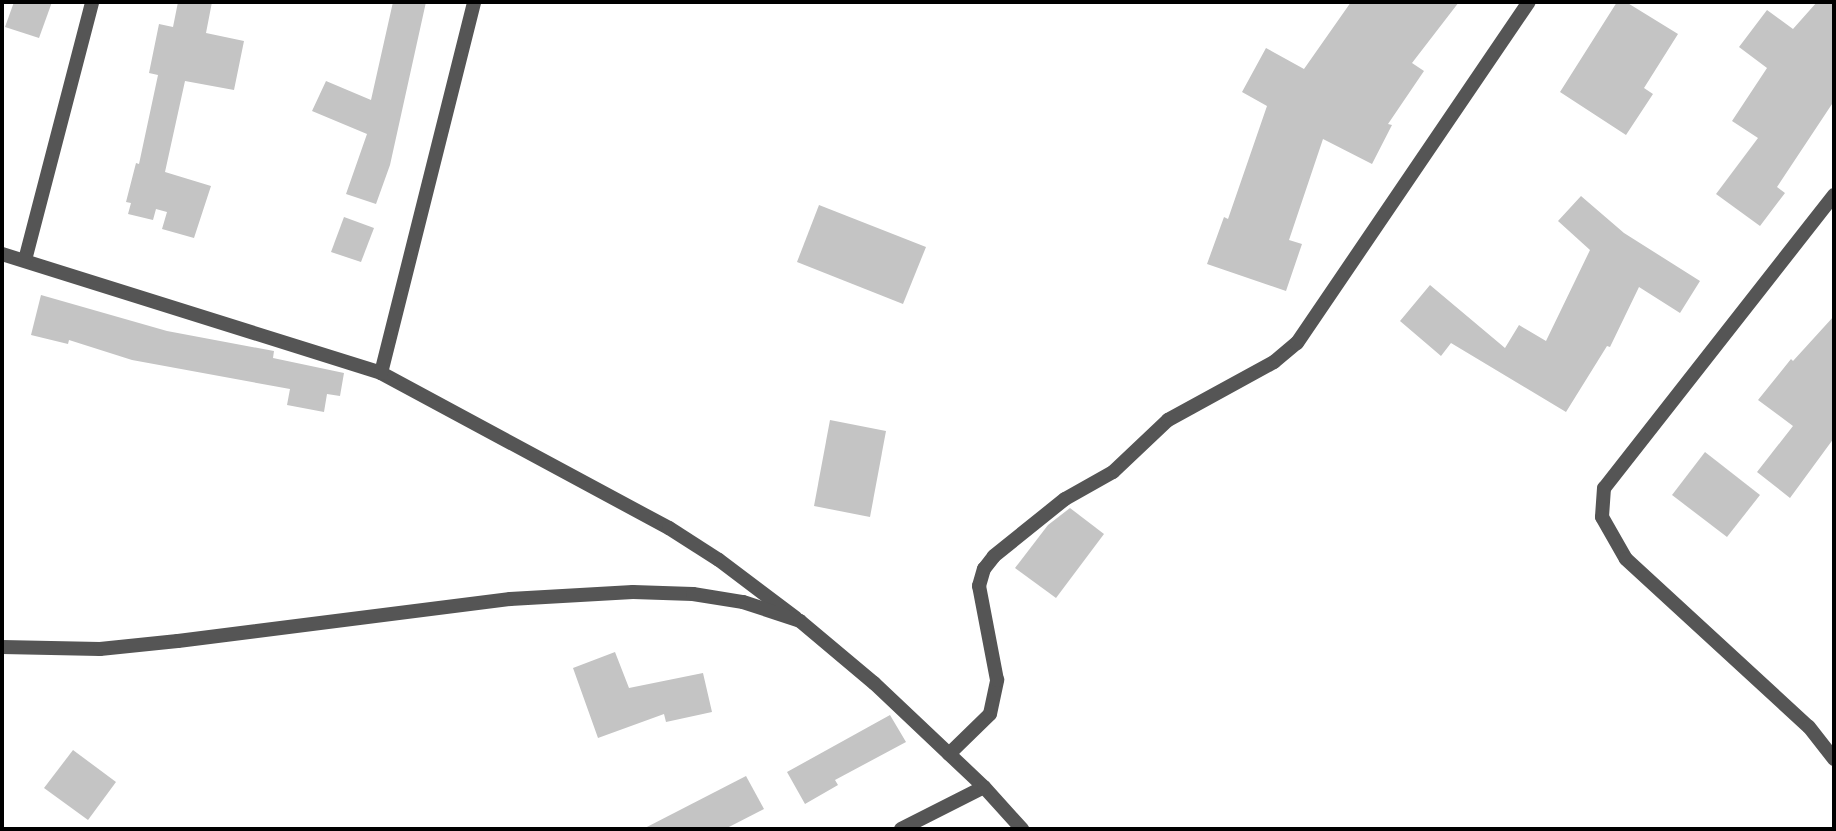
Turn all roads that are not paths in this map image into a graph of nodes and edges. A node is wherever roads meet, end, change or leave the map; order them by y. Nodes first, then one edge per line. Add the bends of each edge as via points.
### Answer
1 (92, 2) edge
2 (474, 2) edge
3 (1529, 2) edge
4 (1834, 195) edge
5 (2, 254) edge
6 (25, 260) junction
7 (381, 373) junction
8 (800, 621) junction
9 (2, 647) edge
10 (949, 754) junction
11 (1834, 759) edge
12 (984, 787) junction
13 (901, 829) edge
14 (1022, 829) edge

1 - 6 street
2 - 7 street
3 - 10 street via 1297,343 1274,362 1168,420 1113,472 1065,499 994,556 979,586 997,680 990,714
4 - 11 street via 1604,488 1602,517 1626,559 1809,727
5 - 6 street
6 - 7 street
7 - 8 street via 669,528
8 - 9 street via 743,602 634,592 510,599 100,649
8 - 10 street
10 - 12 street
12 - 13 street
12 - 14 street

